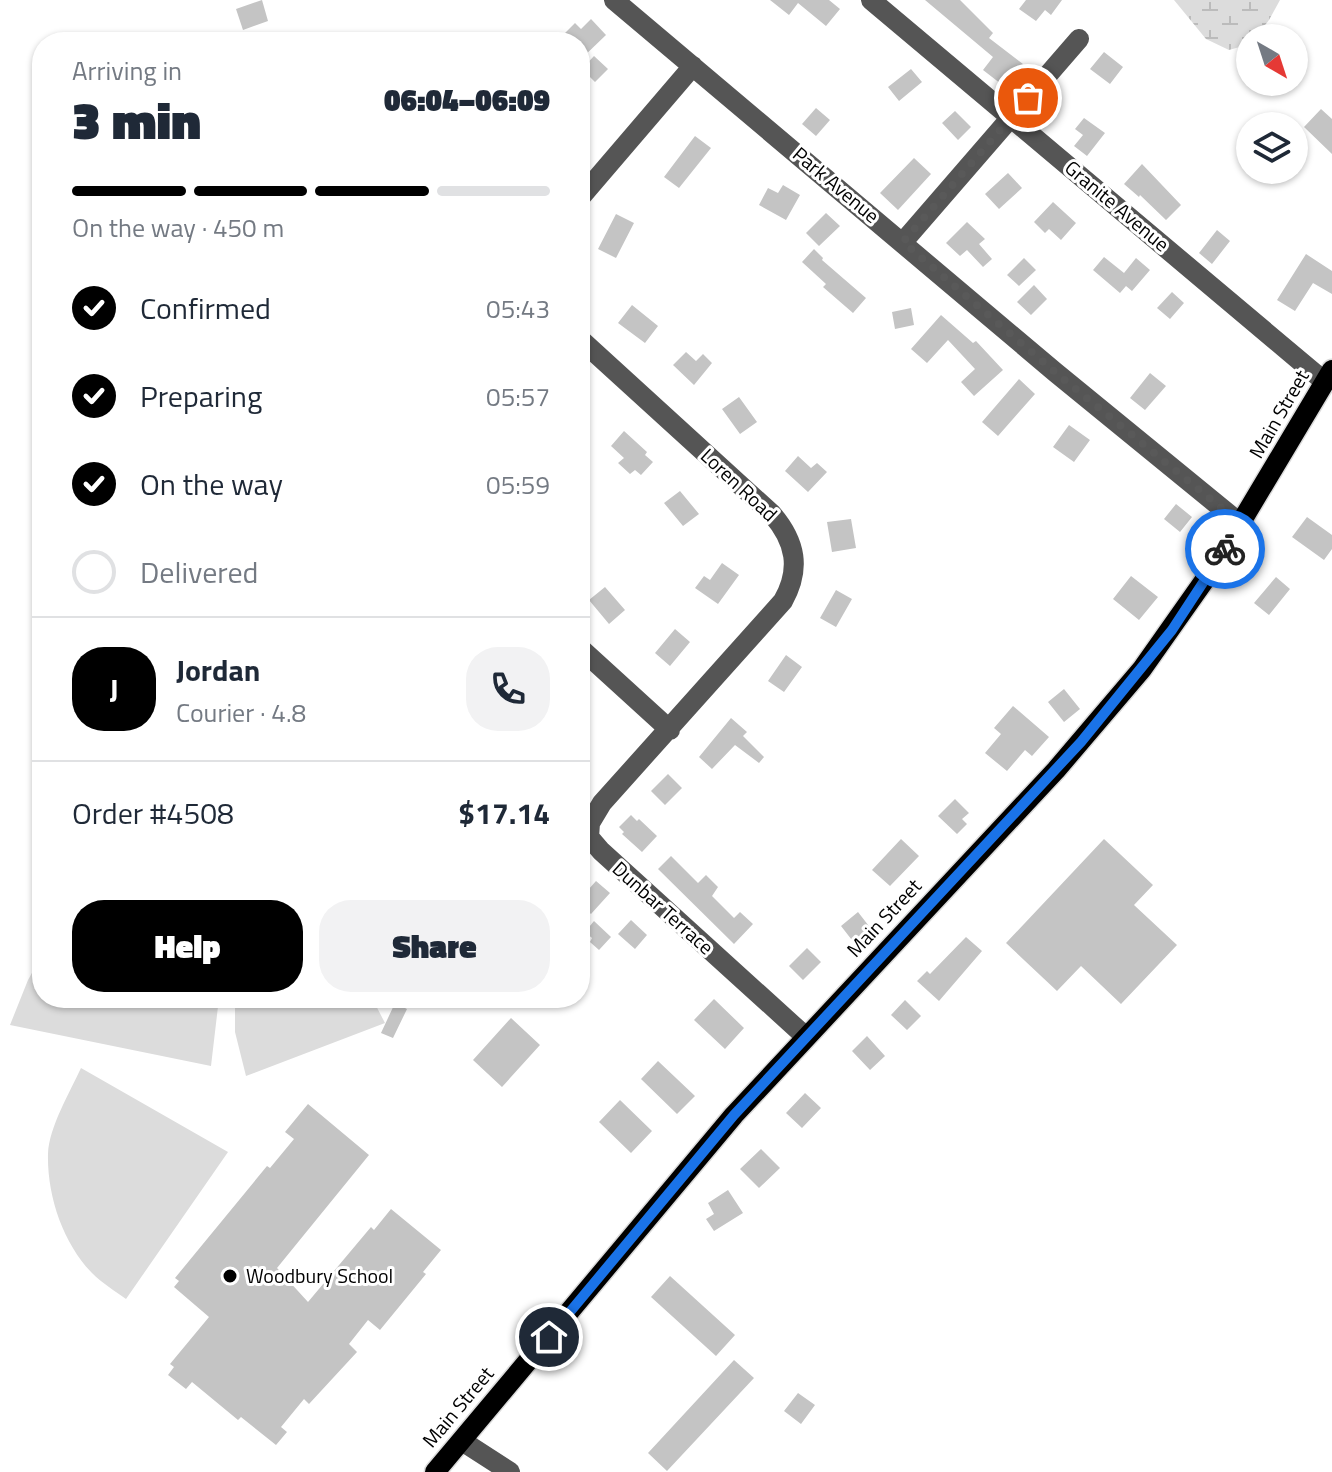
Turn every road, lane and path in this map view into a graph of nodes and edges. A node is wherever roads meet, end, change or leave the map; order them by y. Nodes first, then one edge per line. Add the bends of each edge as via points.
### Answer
1 (614, 0) edge
2 (871, 0) edge
3 (1079, 39) dead end
4 (693, 66) junction
5 (1011, 117) junction
6 (590, 186) edge
7 (903, 242) junction
8 (590, 348) edge
9 (1327, 385) edge
10 (1241, 524) junction
11 (590, 657) edge
12 (670, 730) junction
13 (590, 825) edge
14 (590, 838) edge
15 (806, 1037) junction
16 (462, 1441) junction
17 (435, 1472) edge
18 (510, 1472) edge

1 - 4 street, Park Avenue
2 - 5 street, Granite Avenue
3 - 5 street
4 - 6 street
4 - 7 street, Park Avenue
5 - 7 street
5 - 9 street, Granite Avenue
7 - 10 street, Park Avenue
8 - 12 street, Loren Road via 772,514 787,533 794,555 794,577 783,601
9 - 10 main road, Main Street
10 - 15 main road, Main Street via 1172,630 1097,723
11 - 12 street
12 - 13 street, Dunbar Terrace
14 - 15 street, Dunbar Terrace
15 - 16 main road, Main Street via 734,1115
16 - 17 main road, Main Street
16 - 18 street

